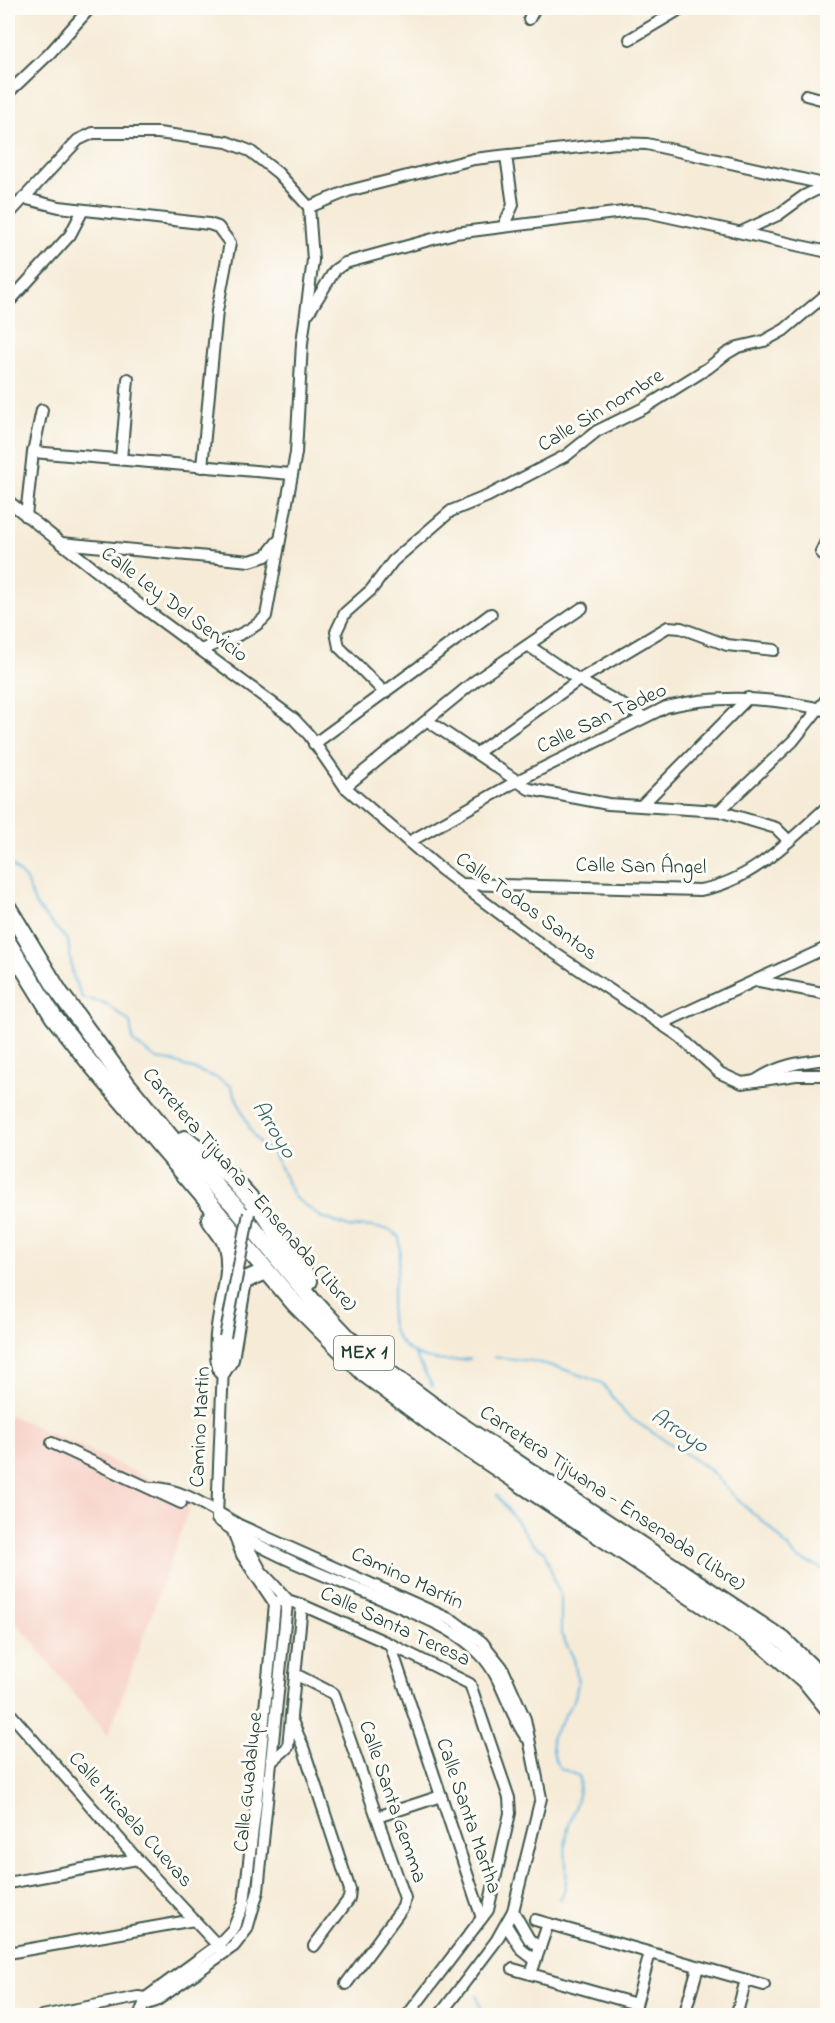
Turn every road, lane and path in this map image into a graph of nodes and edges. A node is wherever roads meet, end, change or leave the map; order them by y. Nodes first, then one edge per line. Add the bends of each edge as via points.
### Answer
1 (535, 8) edge
2 (682, 8) edge
3 (89, 9) dead end
4 (529, 19) dead end
5 (630, 39) dead end
6 (8, 93) edge
7 (806, 95) dead end
8 (828, 101) edge
9 (506, 156) junction
10 (827, 185) edge
11 (23, 198) junction
12 (309, 207) junction
13 (83, 210) junction
14 (8, 214) edge
15 (504, 225) junction
16 (741, 232) junction
17 (828, 252) edge
18 (828, 293) edge
19 (8, 303) edge
20 (306, 318) junction
21 (128, 379) dead end
22 (42, 410) dead end
23 (33, 452) junction
24 (121, 459) junction
25 (202, 467) junction
26 (291, 474) junction
27 (8, 501) edge
28 (26, 516) junction
29 (828, 537) edge
30 (278, 541) junction
31 (61, 543) junction
32 (824, 556) edge
33 (582, 608) dead end
34 (491, 614) dead end
35 (529, 646) junction
36 (201, 650) junction
37 (774, 650) dead end
38 (579, 680) junction
39 (384, 693) junction
40 (748, 698) junction
41 (828, 698) edge
42 (823, 710) edge
43 (644, 717) junction
44 (428, 721) junction
45 (314, 744) junction
46 (477, 753) junction
47 (517, 781) junction
48 (345, 787) junction
49 (641, 806) junction
50 (828, 806) edge
51 (719, 811) junction
52 (789, 841) junction
53 (409, 842) junction
54 (462, 884) junction
55 (8, 908) edge
56 (8, 943) edge
57 (828, 947) edge
58 (759, 981) junction
59 (828, 994) edge
60 (661, 1024) junction
61 (828, 1059) edge
62 (828, 1074) edge
63 (126, 1083) junction
64 (752, 1083) junction
65 (205, 1200) junction
66 (251, 1207) junction
67 (266, 1271) junction
68 (349, 1339) junction
69 (222, 1371) junction
70 (52, 1443) dead end
71 (217, 1515) junction
72 (235, 1527) junction
73 (287, 1600) junction
74 (275, 1602) junction
75 (302, 1605) junction
76 (390, 1644) junction
77 (295, 1674) junction
78 (828, 1684) edge
79 (828, 1708) edge
80 (8, 1711) edge
81 (291, 1721) junction
82 (271, 1762) junction
83 (441, 1796) junction
84 (377, 1817) junction
85 (137, 1859) junction
86 (8, 1883) edge
87 (246, 1887) junction
88 (258, 1891) junction
89 (513, 1911) junction
90 (482, 1918) junction
91 (194, 1920) junction
92 (535, 1920) dead end
93 (548, 1924) junction
94 (506, 1925) junction
95 (314, 1946) dead end
96 (540, 1947) junction
97 (222, 1949) junction
98 (8, 1953) edge
99 (650, 1953) junction
100 (535, 1960) junction
101 (698, 1966) junction
102 (513, 1969) dead end
103 (531, 1974) junction
104 (746, 1980) junction
105 (345, 1984) dead end
106 (764, 1985) dead end
107 (149, 2001) junction
108 (636, 2004) junction
109 (42, 2016) edge
110 (139, 2016) edge
111 (407, 2016) edge
112 (439, 2016) edge
113 (633, 2016) edge
114 (684, 2016) edge
115 (736, 2016) edge

1 - 4 street
2 - 5 street
3 - 6 street
7 - 8 street
9 - 10 street via 616,143 647,144
9 - 12 street via 474,159 365,187
9 - 15 street via 513,205
10 - 16 street
11 - 12 street via 86,134 158,133 227,142 250,151 279,173
11 - 13 street
11 - 14 street
12 - 20 street via 314,245
13 - 19 street via 70,235
13 - 25 street via 209,224 226,234 230,243 217,311
15 - 16 street via 631,211
15 - 20 street via 455,233 345,263 321,289
16 - 17 street
18 - 39 street, Calle Sin nombre via 784,330 764,341 738,347 645,408 597,431 567,455 498,492 451,511 393,561 371,590 339,621 336,632 339,647
20 - 26 street
21 - 24 street
22 - 23 street
23 - 24 street
23 - 28 street
24 - 25 street
25 - 26 street
26 - 30 street
27 - 28 street, Calle Ley Del Servicio
28 - 31 street, Calle Ley Del Servicio
29 - 32 street
30 - 31 street via 266,556 250,561
30 - 36 street via 266,616 244,632
31 - 36 street, Calle Ley Del Servicio
33 - 35 street
34 - 39 street
35 - 38 street
35 - 44 street via 475,681
36 - 45 street, Calle Ley Del Servicio via 294,720
37 - 38 street via 727,645 668,627
38 - 43 street
38 - 46 street
39 - 45 street
40 - 42 street, Calle San Tadeo
40 - 43 street, Calle San Tadeo via 689,702
40 - 49 street
41 - 42 street
42 - 51 street
43 - 47 street, Calle San Tadeo
44 - 46 street
44 - 48 street
45 - 48 street, Calle Todos Santos
46 - 47 street
47 - 49 street via 530,789
47 - 53 street, Calle San Tadeo
48 - 53 street, Calle Todos Santos
49 - 51 street
50 - 52 street, Calle San Ángel
51 - 52 street via 776,828
52 - 54 street, Calle San Ángel via 752,869 719,887 700,890
53 - 54 street, Calle Todos Santos
54 - 60 street, Calle Todos Santos via 536,940
55 - 63 highway, Carretera Tijuana - Ensenada (Libre) / MEX 1 via 59,992
56 - 65 highway, Carretera Tijuana - Ensenada (Libre) / MEX 1 via 64,1031
57 - 58 street
58 - 59 street
58 - 60 street
60 - 64 street, Calle Todos Santos via 720,1074 733,1081
61 - 64 street via 789,1064
62 - 64 street
63 - 66 highway via 153,1102 193,1148 232,1178
63 - 68 highway, Carretera Tijuana - Ensenada (Libre) / MEX 1
65 - 67 highway, Carretera Tijuana - Ensenada (Libre) / MEX 1
65 - 69 highway via 208,1216 226,1242 229,1258 217,1351
66 - 68 highway via 266,1216 303,1274 341,1320
66 - 69 street, Camino Martin, bridge
67 - 69 highway via 243,1281 230,1359
67 - 79 highway, Carretera Tijuana - Ensenada (Libre) / MEX 1 via 339,1350 400,1402 764,1644 807,1682
68 - 78 highway, Carretera Tijuana - Ensenada (Libre) / MEX 1 via 451,1419 783,1640
69 - 71 street, Camino Martin
70 - 71 street, Camino Martín via 152,1488 163,1488
71 - 72 street, Camino Martín
72 - 73 street via 261,1571
72 - 74 street via 242,1555
72 - 89 street, Camino Martín via 441,1614 471,1632 502,1667 525,1719 541,1798
73 - 74 street, Calle Santa Teresa
73 - 75 street, Calle Santa Teresa
73 - 82 street, Calle Guadalupe
74 - 87 street, Calle Guadalupe
75 - 76 street, Calle Santa Teresa
75 - 77 street
76 - 83 street, Calle Santa Martha
76 - 90 street, Calle Santa Teresa via 470,1684 483,1718 510,1804 493,1896
77 - 81 street
77 - 84 street, Calle Santa Gemma via 334,1694
80 - 85 street, Calle Micaela Cuevas
81 - 82 street via 288,1747
81 - 95 street via 350,1890 349,1899
82 - 88 street, Calle Guadalupe
83 - 84 street
83 - 90 street, Calle Santa Martha
84 - 105 street, Calle Santa Gemma via 405,1902
85 - 86 street
85 - 91 street, Calle Micaela Cuevas
87 - 88 street
87 - 97 street, Calle Guadalupe via 239,1916
88 - 97 street, Calle Guadalupe via 247,1929
89 - 94 street, Camino Martín
89 - 96 street via 529,1939
90 - 111 street, Calle Santa Martha
91 - 97 street, Calle Micaela Cuevas
91 - 98 street
92 - 93 street
93 - 96 street
93 - 99 street
94 - 100 street via 522,1950
94 - 112 street, Camino Martín
96 - 100 street
97 - 107 street, Calle Guadalupe
99 - 101 street
99 - 108 street
100 - 103 street
101 - 104 street
101 - 114 street
102 - 103 street
103 - 108 street
104 - 106 street
104 - 115 street
107 - 109 street
107 - 110 street, Calle Guadalupe
108 - 113 street

